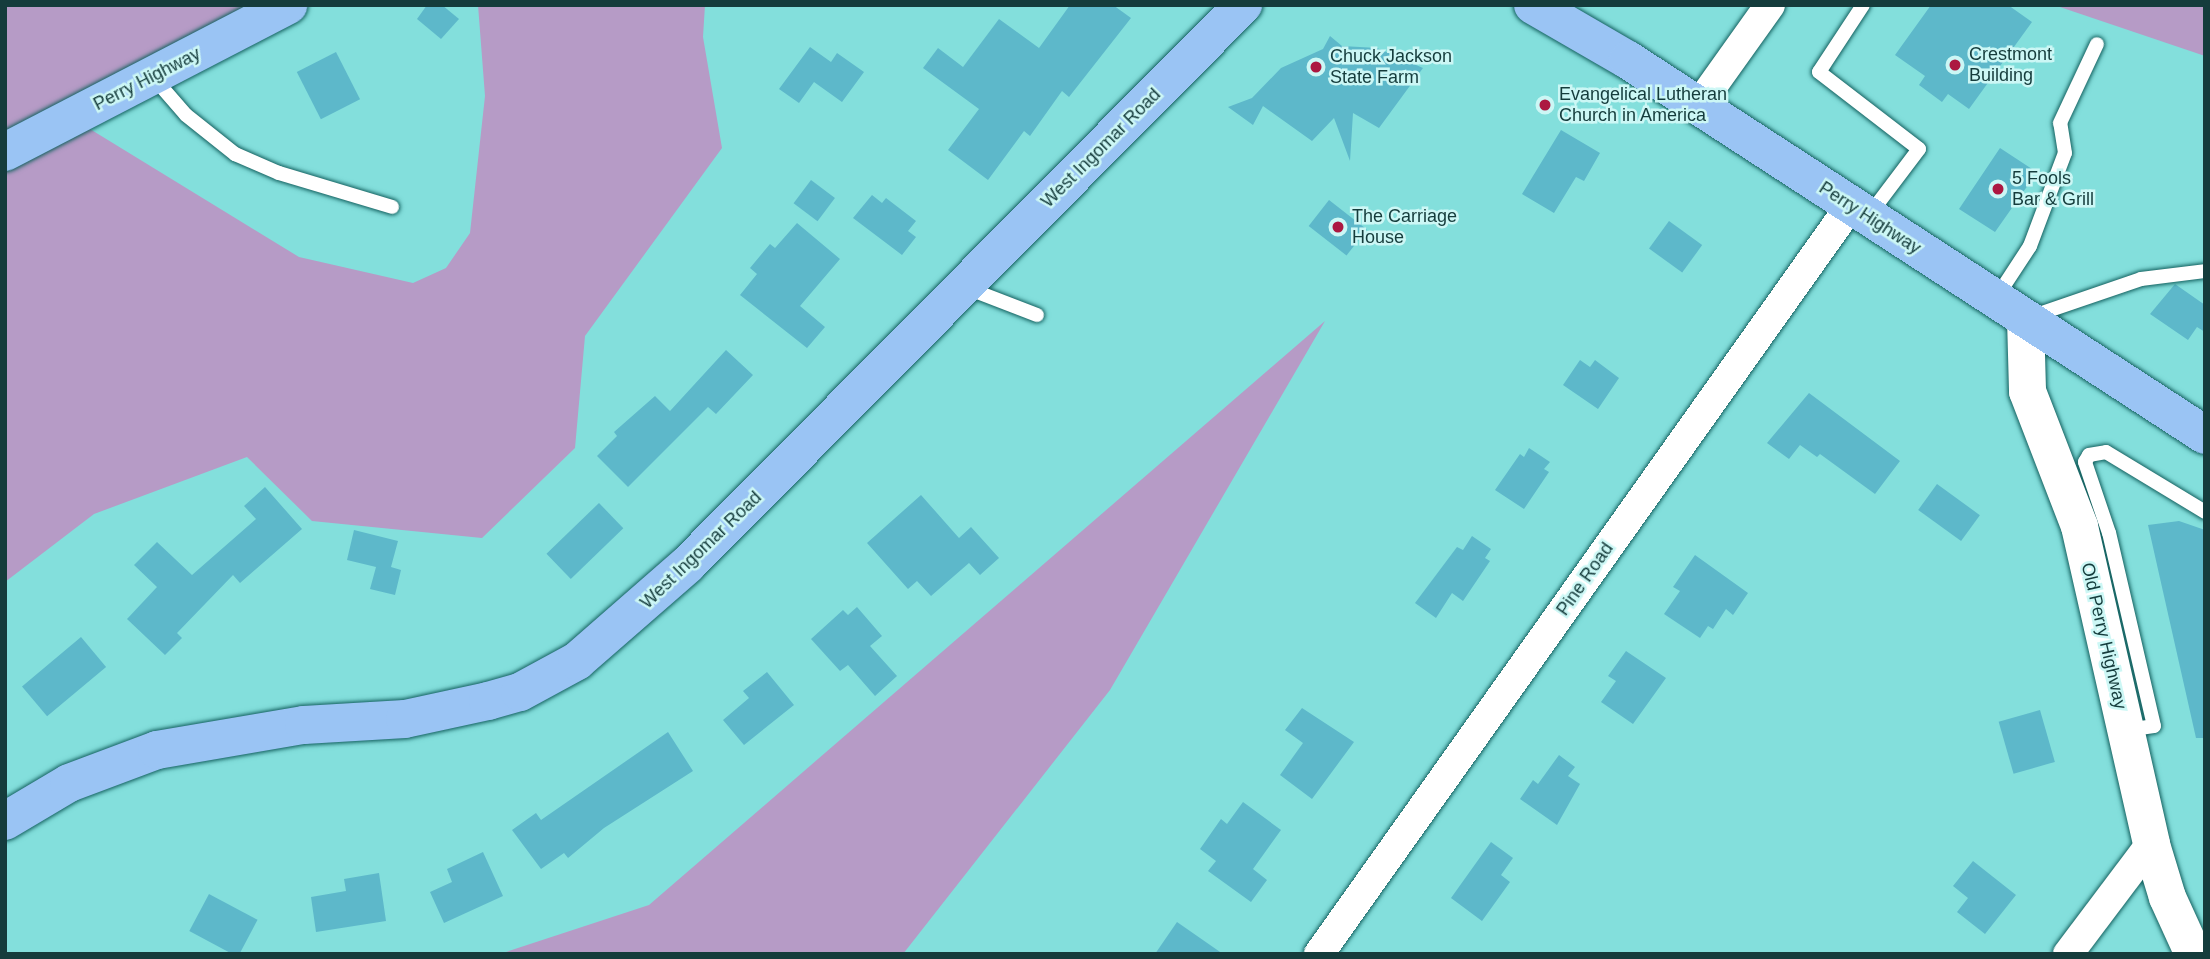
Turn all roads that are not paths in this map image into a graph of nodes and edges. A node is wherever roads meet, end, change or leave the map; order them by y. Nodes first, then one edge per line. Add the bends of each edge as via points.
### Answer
1 (288, 5) edge
2 (1244, 5) edge
3 (1533, 5) edge
4 (1770, 5) edge
5 (1863, 5) edge
6 (2097, 44) dead end
7 (152, 76) junction
8 (1698, 106) junction
9 (5, 152) edge
10 (392, 207) dead end
11 (1859, 211) junction
12 (2205, 271) edge
13 (962, 286) junction
14 (2010, 309) junction
15 (1037, 315) dead end
16 (2205, 435) edge
17 (2205, 512) edge
18 (2125, 730) junction
19 (5, 821) edge
20 (2151, 844) junction
21 (1319, 954) edge
22 (2067, 954) edge
23 (2193, 954) edge

1 - 7 main road, Perry Highway
2 - 13 main road, West Ingomar Road
3 - 8 main road, Perry Highway
4 - 8 street
5 - 11 lane via 1819,72 1919,149
6 - 14 lane via 2060,123 2065,153
7 - 9 main road, Perry Highway
7 - 10 lane via 186,115 235,154 279,173
8 - 11 main road, Perry Highway
11 - 14 main road, Perry Highway
11 - 21 street, Pine Road
12 - 14 lane via 2141,279
13 - 15 lane
13 - 19 main road, West Ingomar Road via 643,607 544,681 488,701 405,719 304,725 186,742 98,770 44,795
14 - 16 main road, Perry Highway
14 - 18 street, Old Perry Highway via 2027,391 2079,526
17 - 18 lane via 2106,452 2097,452 2085,463 2109,533 2154,726
18 - 20 street, Old Perry Highway
20 - 22 street
20 - 23 street, Old Perry Highway via 2172,910

